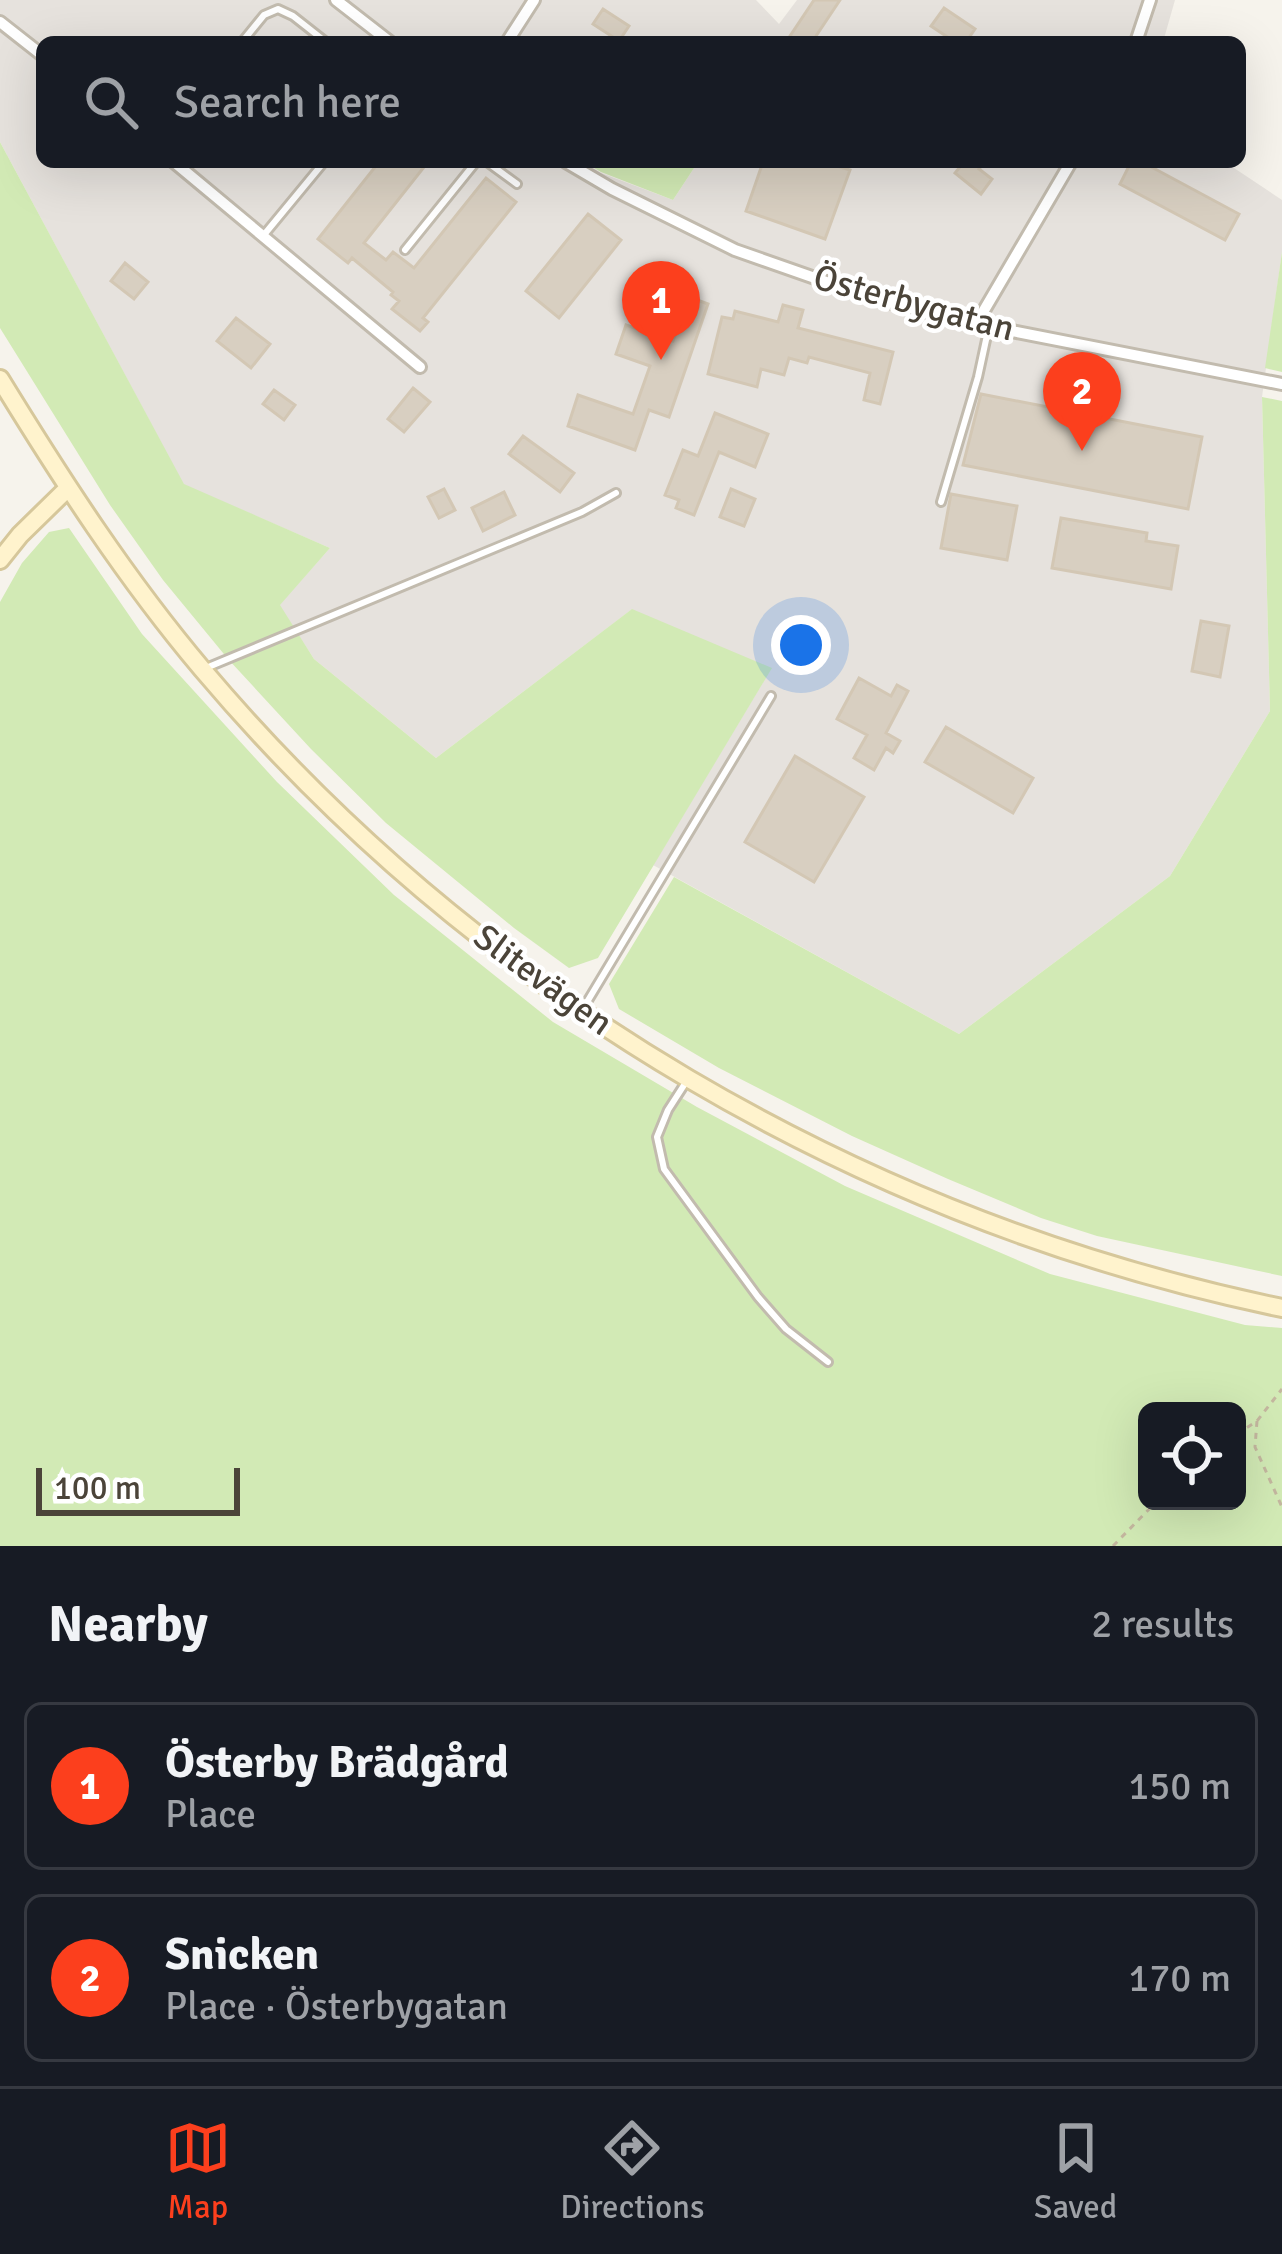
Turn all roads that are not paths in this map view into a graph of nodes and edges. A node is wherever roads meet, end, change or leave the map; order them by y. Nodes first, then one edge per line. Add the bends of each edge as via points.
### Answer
1 (336, 0) edge
2 (534, 0) edge
3 (1150, 0) edge
4 (0, 22) edge
5 (247, 36) edge
6 (318, 36) edge
7 (382, 36) edge
8 (511, 36) edge
9 (1138, 36) edge
10 (36, 50) edge
11 (180, 168) edge
12 (319, 168) edge
13 (471, 168) edge
14 (495, 168) edge
15 (576, 168) edge
16 (1068, 168) edge
17 (517, 184) dead end
18 (263, 236) junction
19 (405, 250) dead end
20 (983, 325) junction
21 (420, 367) dead end
22 (0, 379) edge
23 (1282, 384) edge
24 (67, 489) junction
25 (616, 493) dead end
26 (941, 502) dead end
27 (0, 560) edge
28 (203, 670) junction
29 (771, 696) dead end
30 (582, 1010) junction
31 (688, 1079) junction
32 (1282, 1308) edge
33 (828, 1362) dead end

1 - 7 street
2 - 8 street
3 - 9 street
4 - 10 street
5 - 6 lane via 278,9
11 - 18 street
12 - 18 lane
13 - 19 lane
14 - 17 lane
15 - 20 street, Österbygatan via 735,250 872,298
16 - 20 street
18 - 21 street
20 - 23 street, Österbygatan
20 - 26 lane via 978,377
22 - 24 main road, Slitevägen
24 - 27 main road
24 - 28 main road, Slitevägen
25 - 28 lane
28 - 30 main road, Slitevägen via 365,839
29 - 30 lane
30 - 31 main road, Slitevägen
31 - 32 main road, Slitevägen via 824,1153 966,1216 1111,1266
31 - 33 lane via 657,1137 664,1168 758,1298

